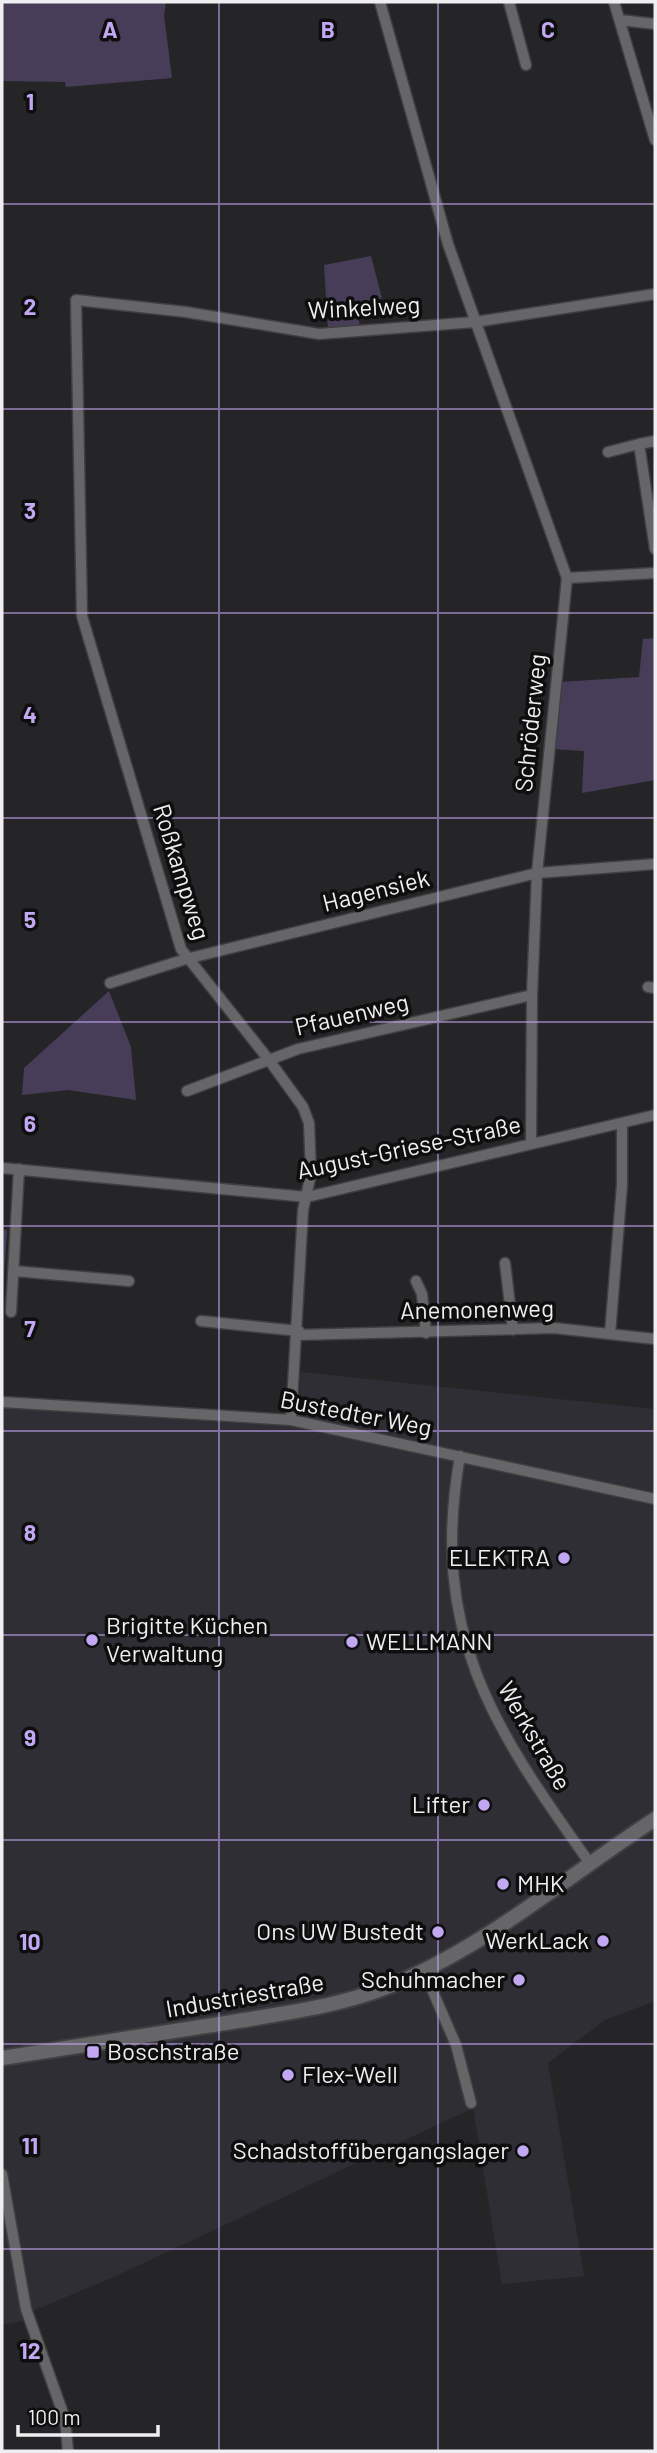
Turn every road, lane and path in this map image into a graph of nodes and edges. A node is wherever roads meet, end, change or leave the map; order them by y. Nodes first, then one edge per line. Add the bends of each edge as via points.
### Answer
1 (380, 2) edge
2 (509, 2) edge
3 (614, 2) edge
4 (620, 20) junction
5 (655, 24) edge
6 (526, 65) dead end
7 (655, 140) edge
8 (655, 294) edge
9 (76, 300) joint
10 (475, 323) junction
11 (655, 441) edge
12 (639, 444) junction
13 (608, 452) dead end
14 (655, 550) edge
15 (655, 573) edge
16 (567, 578) junction
17 (655, 864) edge
18 (537, 873) junction
19 (186, 959) junction
20 (110, 983) dead end
21 (532, 995) junction
22 (269, 1060) junction
23 (187, 1091) dead end
24 (655, 1115) edge
25 (622, 1123) junction
26 (531, 1143) junction
27 (2, 1168) edge
28 (19, 1169) junction
29 (307, 1197) junction
30 (505, 1263) dead end
31 (14, 1271) junction
32 (129, 1281) dead end
33 (416, 1281) dead end
34 (11, 1312) dead end
35 (201, 1321) dead end
36 (513, 1331) junction
37 (298, 1333) junction
38 (426, 1333) junction
39 (610, 1334) junction
40 (655, 1339) edge
41 (2, 1402) edge
42 (291, 1420) junction
43 (460, 1456) junction
44 (655, 1499) edge
45 (655, 1819) edge
46 (589, 1862) junction
47 (424, 1970) junction
48 (2, 2058) edge
49 (471, 2103) dead end
50 (2, 2174) edge
51 (68, 2451) edge

1 - 10 street, Schröderweg
2 - 6 street
3 - 4 street
4 - 5 street
4 - 7 street
8 - 10 street, Winkelweg
9 - 10 street, Winkelweg via 318,334
9 - 19 street, Roßkampweg via 82,616
10 - 16 street, Schröderweg
11 - 12 street
12 - 13 street
12 - 14 street
15 - 16 street
16 - 18 street, Schröderweg
17 - 18 street, Hagensiek
18 - 19 street, Hagensiek
18 - 21 street, Schröderweg
19 - 20 street, Hagensiek
19 - 22 street, Roßkampweg
21 - 22 street, Pfauenweg via 298,1049
21 - 26 street, Schröderweg
22 - 23 street, Pfauenweg
22 - 29 street, Roßkampweg via 303,1107 309,1123
24 - 25 street, August-Griese-Straße
25 - 26 street, August-Griese-Straße
25 - 39 street via 622,1185
26 - 29 street, August-Griese-Straße
27 - 28 street, August-Griese-Straße
28 - 29 street, August-Griese-Straße
28 - 31 street
29 - 37 street, Roßkampweg
30 - 36 street
31 - 32 street
31 - 34 street
33 - 38 street
35 - 37 street, Anemonenweg
36 - 38 street, Anemonenweg
36 - 39 street, Anemonenweg via 555,1328
37 - 38 street, Anemonenweg
37 - 42 street, Roßkampweg
39 - 40 street, Anemonenweg
41 - 42 street, Bustedter Weg
42 - 43 street, Bustedter Weg
43 - 44 street, Bustedter Weg
43 - 46 street, Werkstraße via 451,1542 460,1622 472,1663 523,1769
45 - 46 street, Industriestraße
46 - 47 street, Industriestraße via 518,1918
47 - 48 street, Industriestraße via 325,2006
47 - 49 street via 456,2045
50 - 51 street via 26,2309 65,2419

